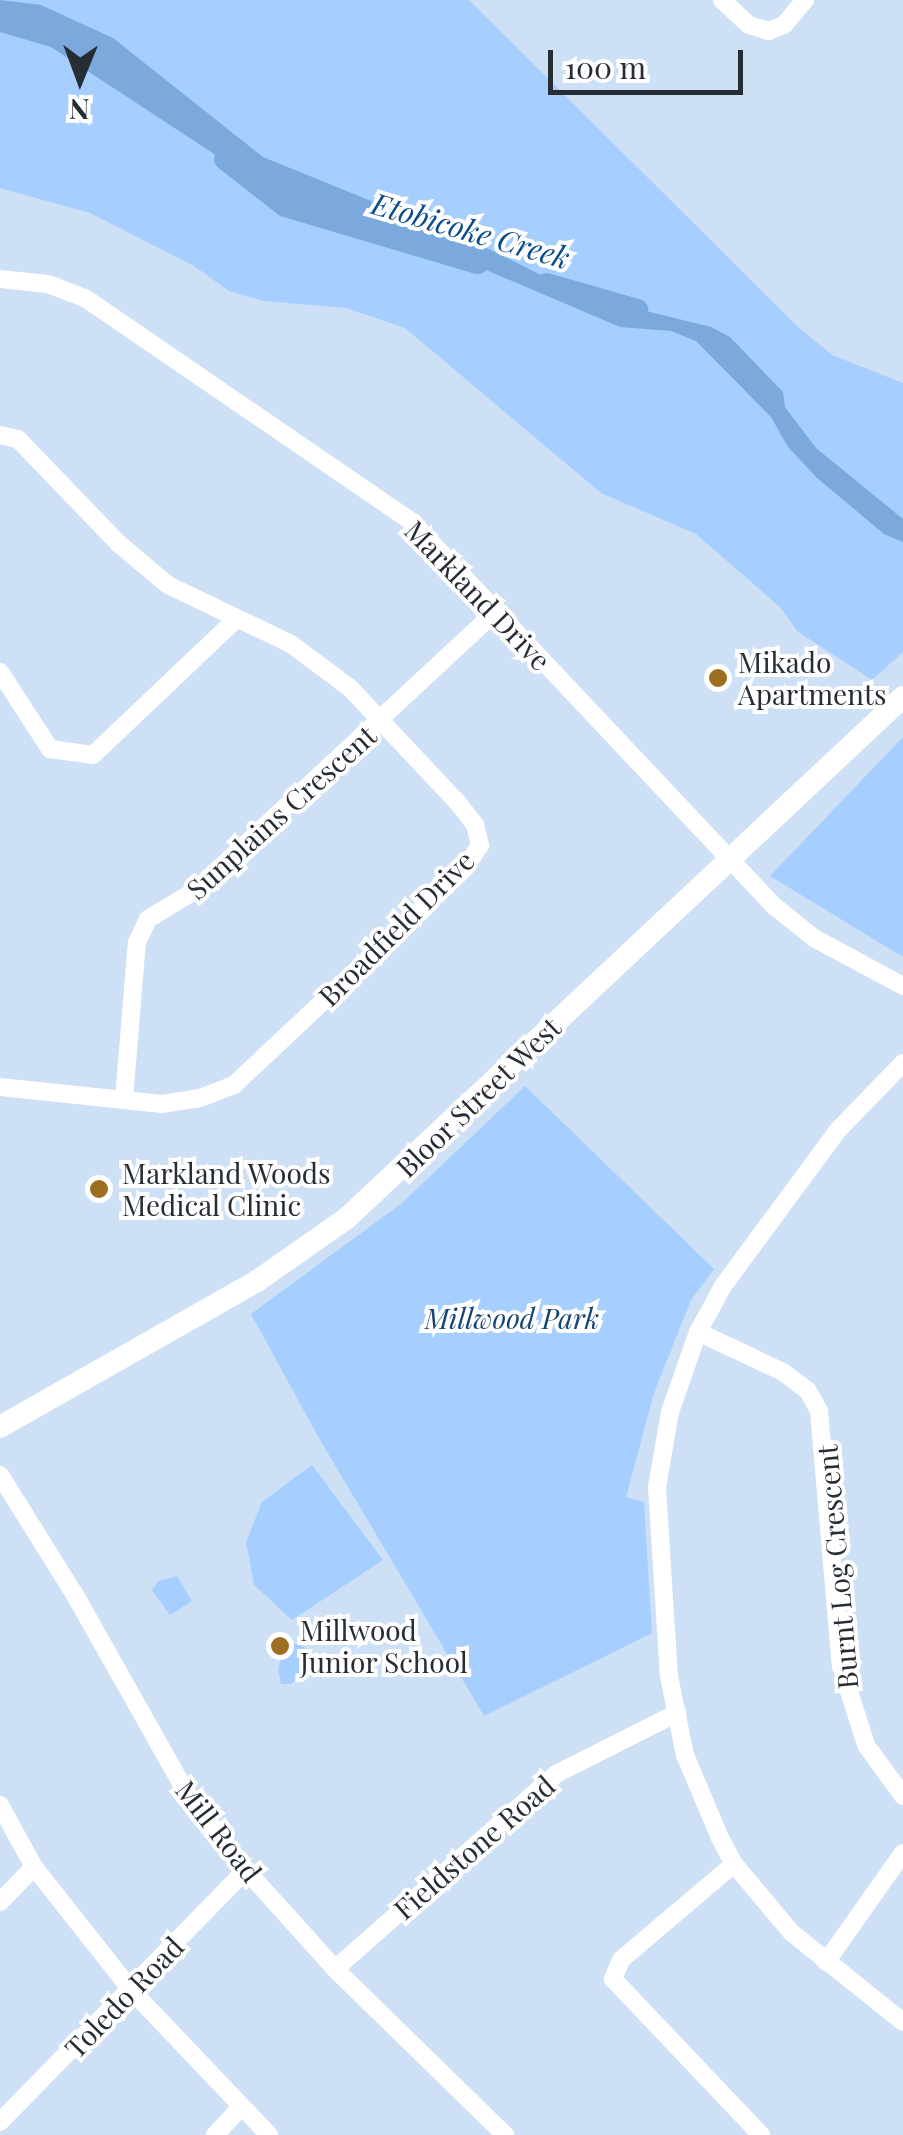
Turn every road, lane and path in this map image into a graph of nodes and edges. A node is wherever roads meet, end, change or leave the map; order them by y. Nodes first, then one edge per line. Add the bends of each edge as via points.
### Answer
1 (722, 0) edge
2 (805, 0) edge
3 (0, 278) edge
4 (0, 436) edge
5 (497, 610) junction
6 (234, 621) junction
7 (0, 672) edge
8 (903, 697) edge
9 (382, 721) junction
10 (730, 860) junction
11 (903, 986) edge
12 (903, 1063) edge
13 (0, 1087) edge
14 (124, 1099) junction
15 (698, 1332) junction
16 (0, 1428) edge
17 (0, 1475) edge
18 (677, 1713) junction
19 (903, 1796) edge
20 (0, 1805) edge
21 (903, 1853) edge
22 (734, 1864) junction
23 (34, 1867) junction
24 (246, 1870) junction
25 (0, 1902) edge
26 (826, 1962) junction
27 (335, 1968) junction
28 (132, 1991) junction
29 (903, 2022) edge
30 (242, 2107) junction
31 (0, 2122) edge
32 (215, 2135) edge
33 (270, 2135) edge
34 (506, 2135) edge
35 (761, 2135) edge

1 - 2 street via 758,30 774,30
3 - 5 street, Markland Drive via 66,289 188,365 411,521
4 - 6 street, Broadfield Drive via 18,439 168,585
5 - 9 street, Sunplains Crescent
5 - 10 street, Markland Drive
6 - 7 street via 93,754 50,749
6 - 9 street, Broadfield Drive via 326,667
8 - 10 main road, Bloor Street West
9 - 14 street, Sunplains Crescent via 196,890 140,930
9 - 14 street, Broadfield Drive via 475,825 480,845 474,858 234,1085 184,1101
10 - 11 street, Markland Drive via 801,930
10 - 16 main road, Bloor Street West via 346,1218 258,1281
12 - 15 street via 838,1130 723,1286
13 - 14 street, Broadfield Drive
15 - 18 street via 670,1412 658,1488 668,1676
15 - 19 street, Burnt Log Crescent via 783,1372 808,1391 818,1411 841,1666 866,1745
17 - 24 street, Mill Road via 186,1794
18 - 22 street via 685,1755
18 - 27 street, Fieldstone Road via 556,1774
20 - 23 street
21 - 26 street
22 - 26 street via 792,1934
22 - 35 street via 622,1960 613,1979
23 - 25 street
23 - 28 street
24 - 27 street, Mill Road
24 - 28 street, Toledo Road
26 - 29 street
27 - 34 street, Mill Road
28 - 30 street
28 - 31 street, Toledo Road
30 - 32 street
30 - 33 street

